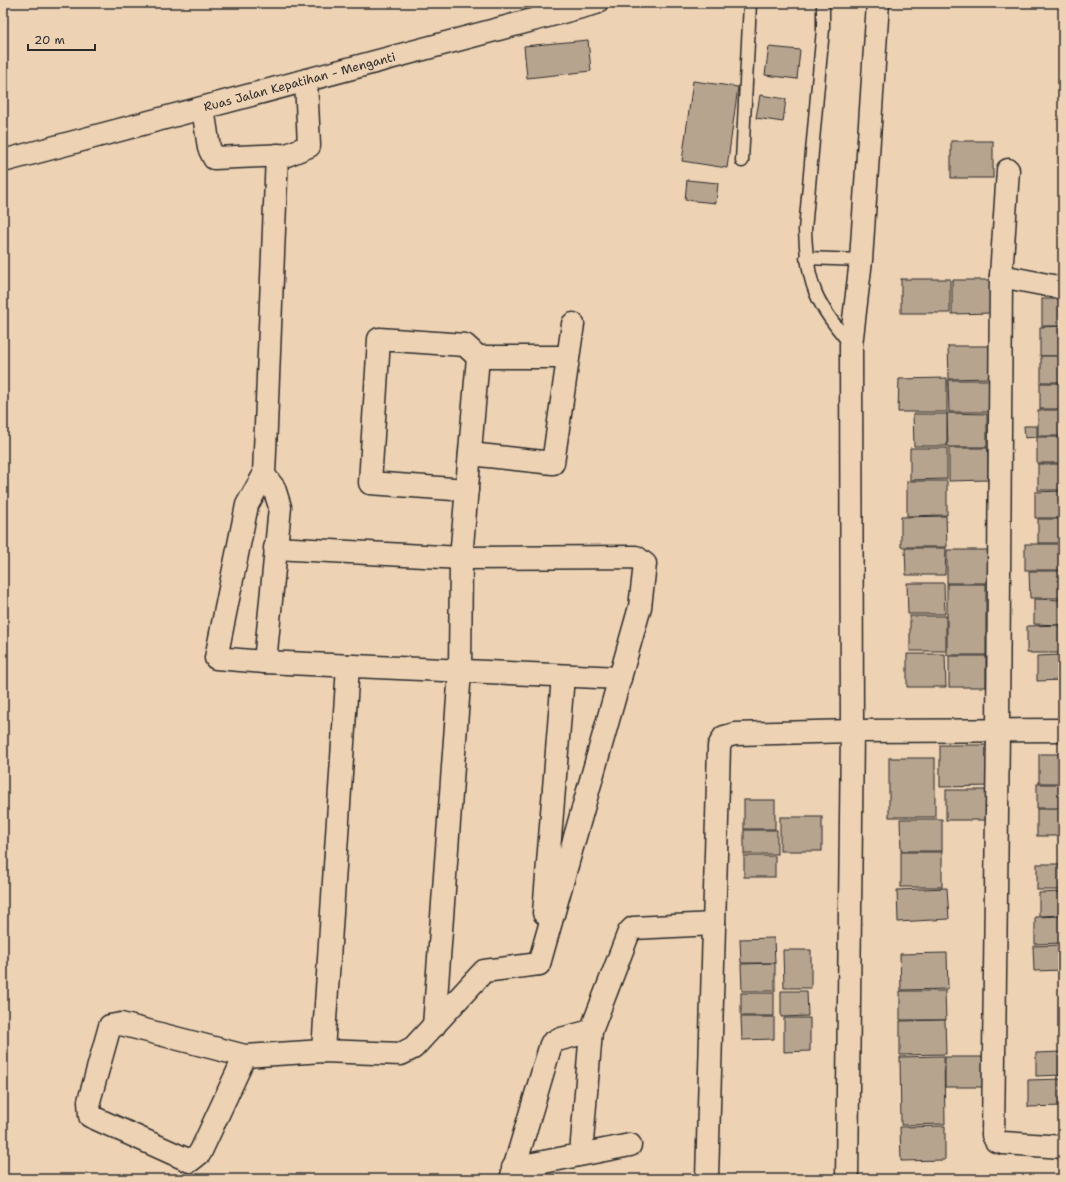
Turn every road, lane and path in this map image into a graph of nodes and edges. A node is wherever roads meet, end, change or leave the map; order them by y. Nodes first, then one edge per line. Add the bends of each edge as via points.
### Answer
1 (596, 3) edge
2 (750, 3) edge
3 (823, 3) edge
4 (878, 3) edge
5 (306, 80) junction
6 (204, 108) junction
7 (277, 155) junction
8 (742, 161) dead end
9 (3, 162) edge
10 (1008, 170) dead end
11 (806, 258) junction
12 (861, 260) junction
13 (1001, 276) junction
14 (1063, 288) edge
15 (573, 324) dead end
16 (851, 345) junction
17 (478, 357) junction
18 (568, 357) junction
19 (470, 454) junction
20 (264, 475) junction
21 (467, 490) junction
22 (275, 548) junction
23 (461, 558) junction
24 (265, 662) junction
25 (348, 666) junction
26 (460, 671) junction
27 (563, 676) junction
28 (620, 678) junction
29 (998, 730) junction
30 (1063, 730) edge
31 (852, 731) junction
32 (714, 924) junction
33 (539, 964) junction
34 (434, 1026) junction
35 (591, 1031) junction
36 (323, 1051) junction
37 (245, 1056) junction
38 (630, 1145) dead end
39 (1063, 1147) edge
40 (581, 1154) junction
41 (512, 1173) edge
42 (707, 1179) edge
43 (847, 1179) edge

1 - 5 street, Ruas Jalan Kepatihan - Menganti
2 - 8 lane
3 - 11 lane via 823,30 805,230
4 - 12 street
5 - 6 street, Ruas Jalan Kepatihan - Menganti
5 - 7 street via 308,146
6 - 7 street via 209,148 214,158
6 - 9 street, Ruas Jalan Kepatihan - Menganti
7 - 20 street
10 - 13 street
11 - 12 lane
11 - 16 lane via 816,297 831,321
12 - 16 street
13 - 14 street
13 - 29 street
15 - 18 street
16 - 31 street
17 - 18 street
17 - 19 street
17 - 21 street via 465,346 379,339 370,483
18 - 19 street via 553,463
19 - 21 street
20 - 22 street via 274,488 280,507
20 - 24 street via 247,505 216,658
21 - 23 street
22 - 23 street
22 - 24 street
23 - 26 street
23 - 28 street via 636,557 645,564 641,600
24 - 25 street
25 - 26 street
25 - 36 street
26 - 27 street
26 - 34 street
27 - 28 street
27 - 33 street
28 - 33 street
29 - 30 street
29 - 31 street
29 - 39 street via 993,1135 996,1141 1003,1143
31 - 32 street via 735,734 724,737 719,746
31 - 43 street
32 - 35 street via 633,928
32 - 42 street
33 - 34 street via 484,971
34 - 36 street via 413,1048 401,1054
35 - 40 street
35 - 41 street via 551,1044
36 - 37 street
37 - 37 street via 121,1024 110,1026 89,1101 90,1116 190,1161 200,1153
38 - 40 street
40 - 41 street

